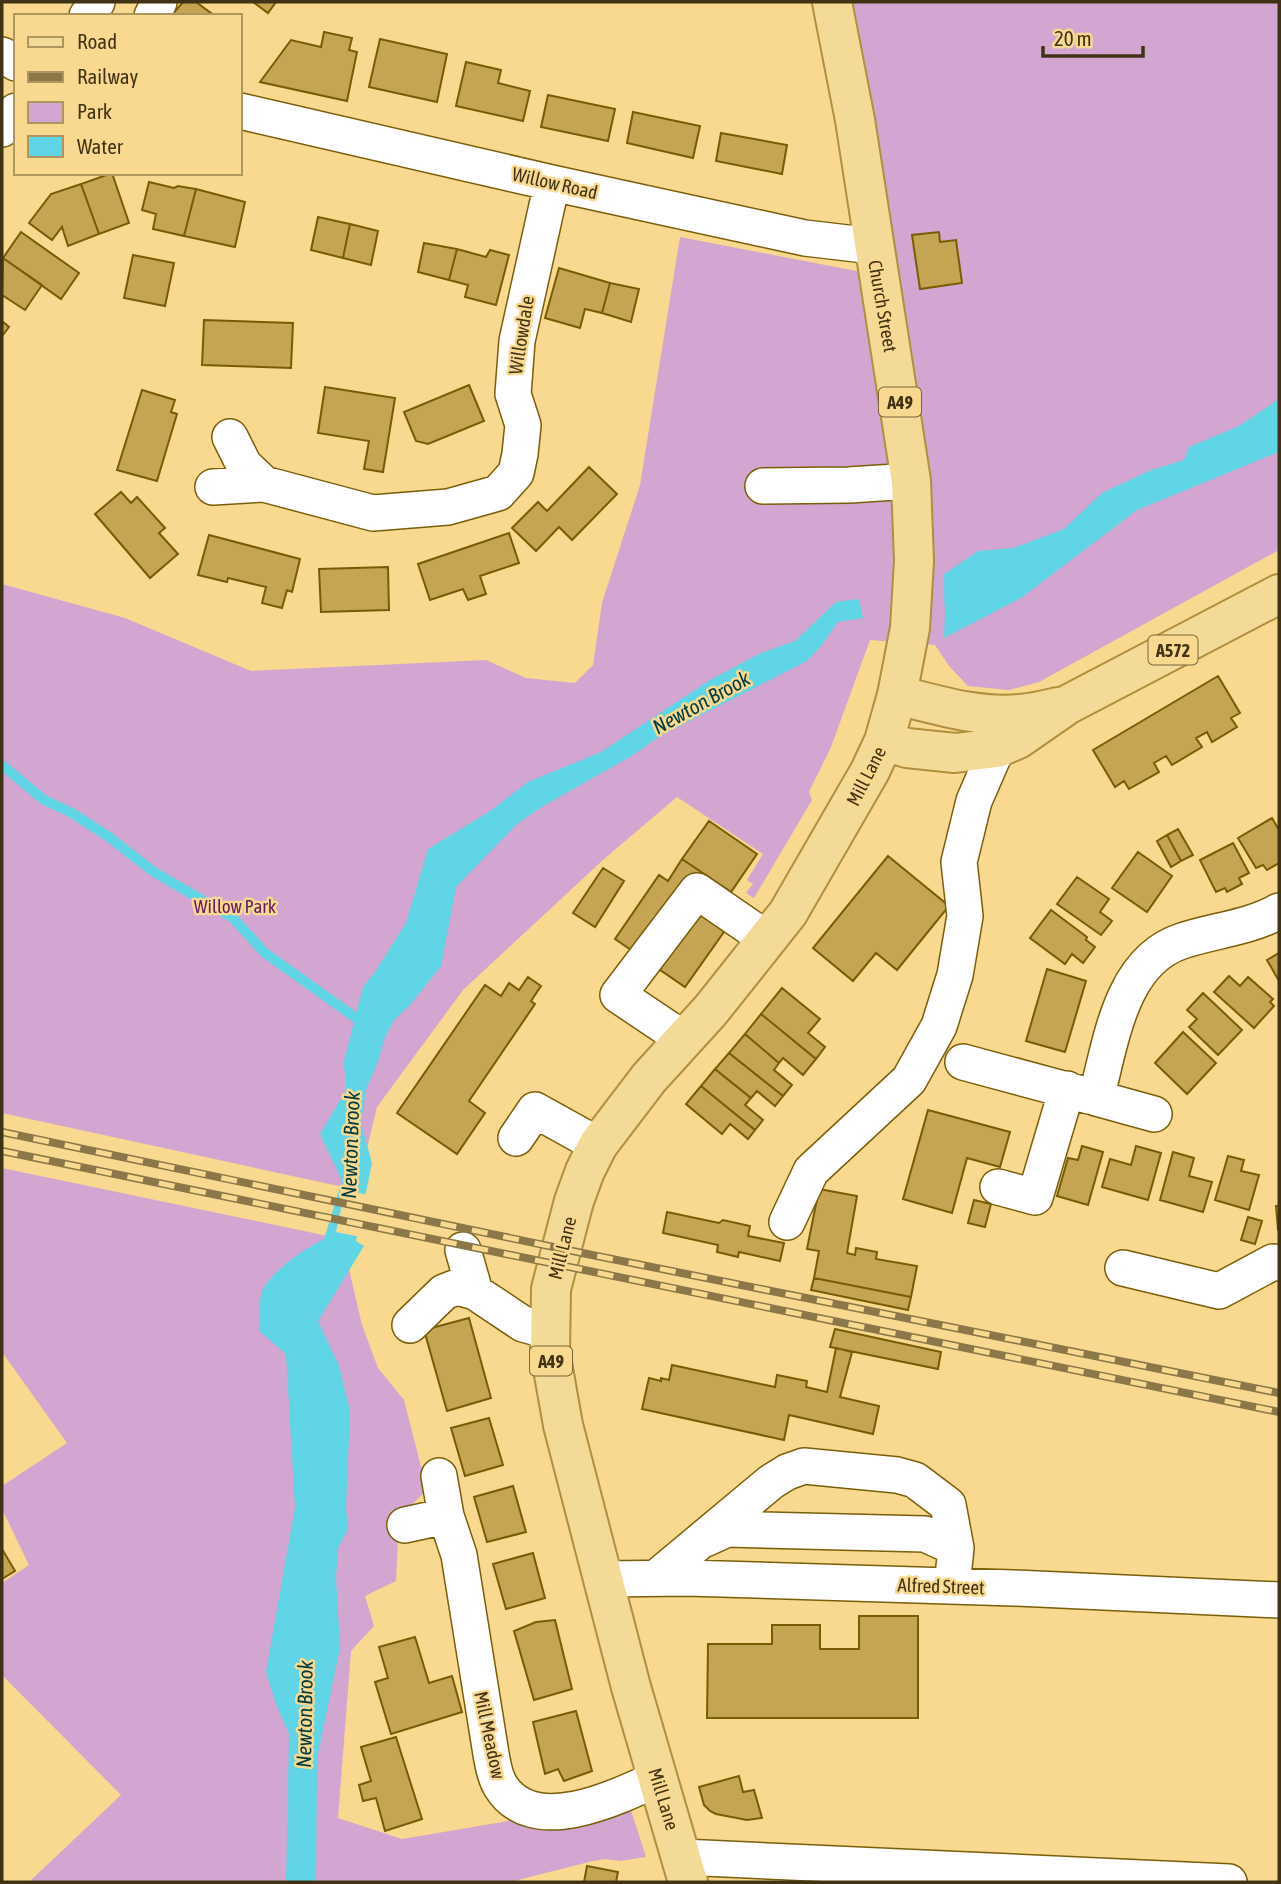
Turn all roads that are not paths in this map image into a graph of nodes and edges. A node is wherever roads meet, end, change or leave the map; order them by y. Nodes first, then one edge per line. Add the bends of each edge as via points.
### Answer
1 (832, 2) edge
2 (242, 111) edge
3 (14, 114) edge
4 (2, 129) edge
5 (552, 183) junction
6 (873, 246) junction
7 (230, 437) dead end
8 (911, 481) junction
9 (264, 484) junction
10 (763, 486) dead end
11 (214, 487) dead end
12 (1279, 594) edge
13 (897, 695) junction
14 (1067, 705) junction
15 (884, 741) junction
16 (997, 748) junction
17 (1279, 911) edge
18 (768, 939) junction
19 (685, 1040) junction
20 (964, 1062) dead end
21 (1073, 1091) junction
22 (534, 1110) dead end
23 (1154, 1114) dead end
24 (598, 1145) junction
25 (998, 1186) dead end
26 (787, 1222) dead end
27 (463, 1250) dead end
28 (1279, 1263) edge
29 (1123, 1268) dead end
30 (470, 1290) junction
31 (410, 1325) dead end
32 (549, 1331) junction
33 (439, 1476) dead end
34 (446, 1516) junction
35 (405, 1525) dead end
36 (705, 1539) junction
37 (956, 1548) junction
38 (656, 1578) junction
39 (603, 1579) junction
40 (952, 1586) junction
41 (1279, 1600) edge
42 (657, 1778) junction
43 (685, 1870) edge
44 (1229, 1882) edge

1 - 6 main road, Church Street / A49
2 - 5 street, Willow Road
3 - 4 street
5 - 6 street, Willow Road via 805,238
5 - 9 street, Willowdale via 517,341 513,394 523,425 520,454 516,473 498,493 448,507 373,513
6 - 8 main road, Church Street / A49
7 - 9 street via 244,465
8 - 10 street
8 - 13 main road, Church Street / A49 via 914,561 910,628
9 - 11 street, Willowdale
12 - 14 main road, A572
13 - 14 main road, A572 via 988,715
13 - 15 main road, Mill Lane / A49
14 - 16 main road, A572
15 - 16 main road, A572 via 955,753
15 - 18 main road, Mill Lane / A49 via 812,874
16 - 26 street via 974,801 959,862 965,916 955,975 939,1026 909,1080 811,1171
17 - 21 street via 1259,923 1164,948 1149,961
18 - 19 main road, Mill Lane / A49
18 - 19 street via 696,891 618,995
19 - 24 main road, Mill Lane / A49
20 - 21 street
21 - 23 street
21 - 25 street via 1035,1197
22 - 24 street
24 - 32 main road, Mill Lane / A49 via 573,1201 551,1289
27 - 30 street
28 - 29 street via 1219,1291
30 - 31 street via 457,1287 444,1292
30 - 32 street via 523,1324
32 - 39 main road, Mill Lane / A49 via 563,1425
33 - 34 street, Mill Meadow
34 - 35 street
34 - 42 street, Mill Meadow via 459,1555 495,1777 501,1788 526,1807 559,1812 579,1810
36 - 37 street via 727,1530 925,1534
36 - 37 street via 771,1482 804,1466 915,1480 948,1505
36 - 38 street
37 - 40 street
38 - 39 street, Alfred Street
38 - 40 street, Alfred Street
39 - 42 main road, Mill Lane / A49
40 - 41 street, Alfred Street
42 - 43 main road, Mill Lane / A49
43 - 44 street

